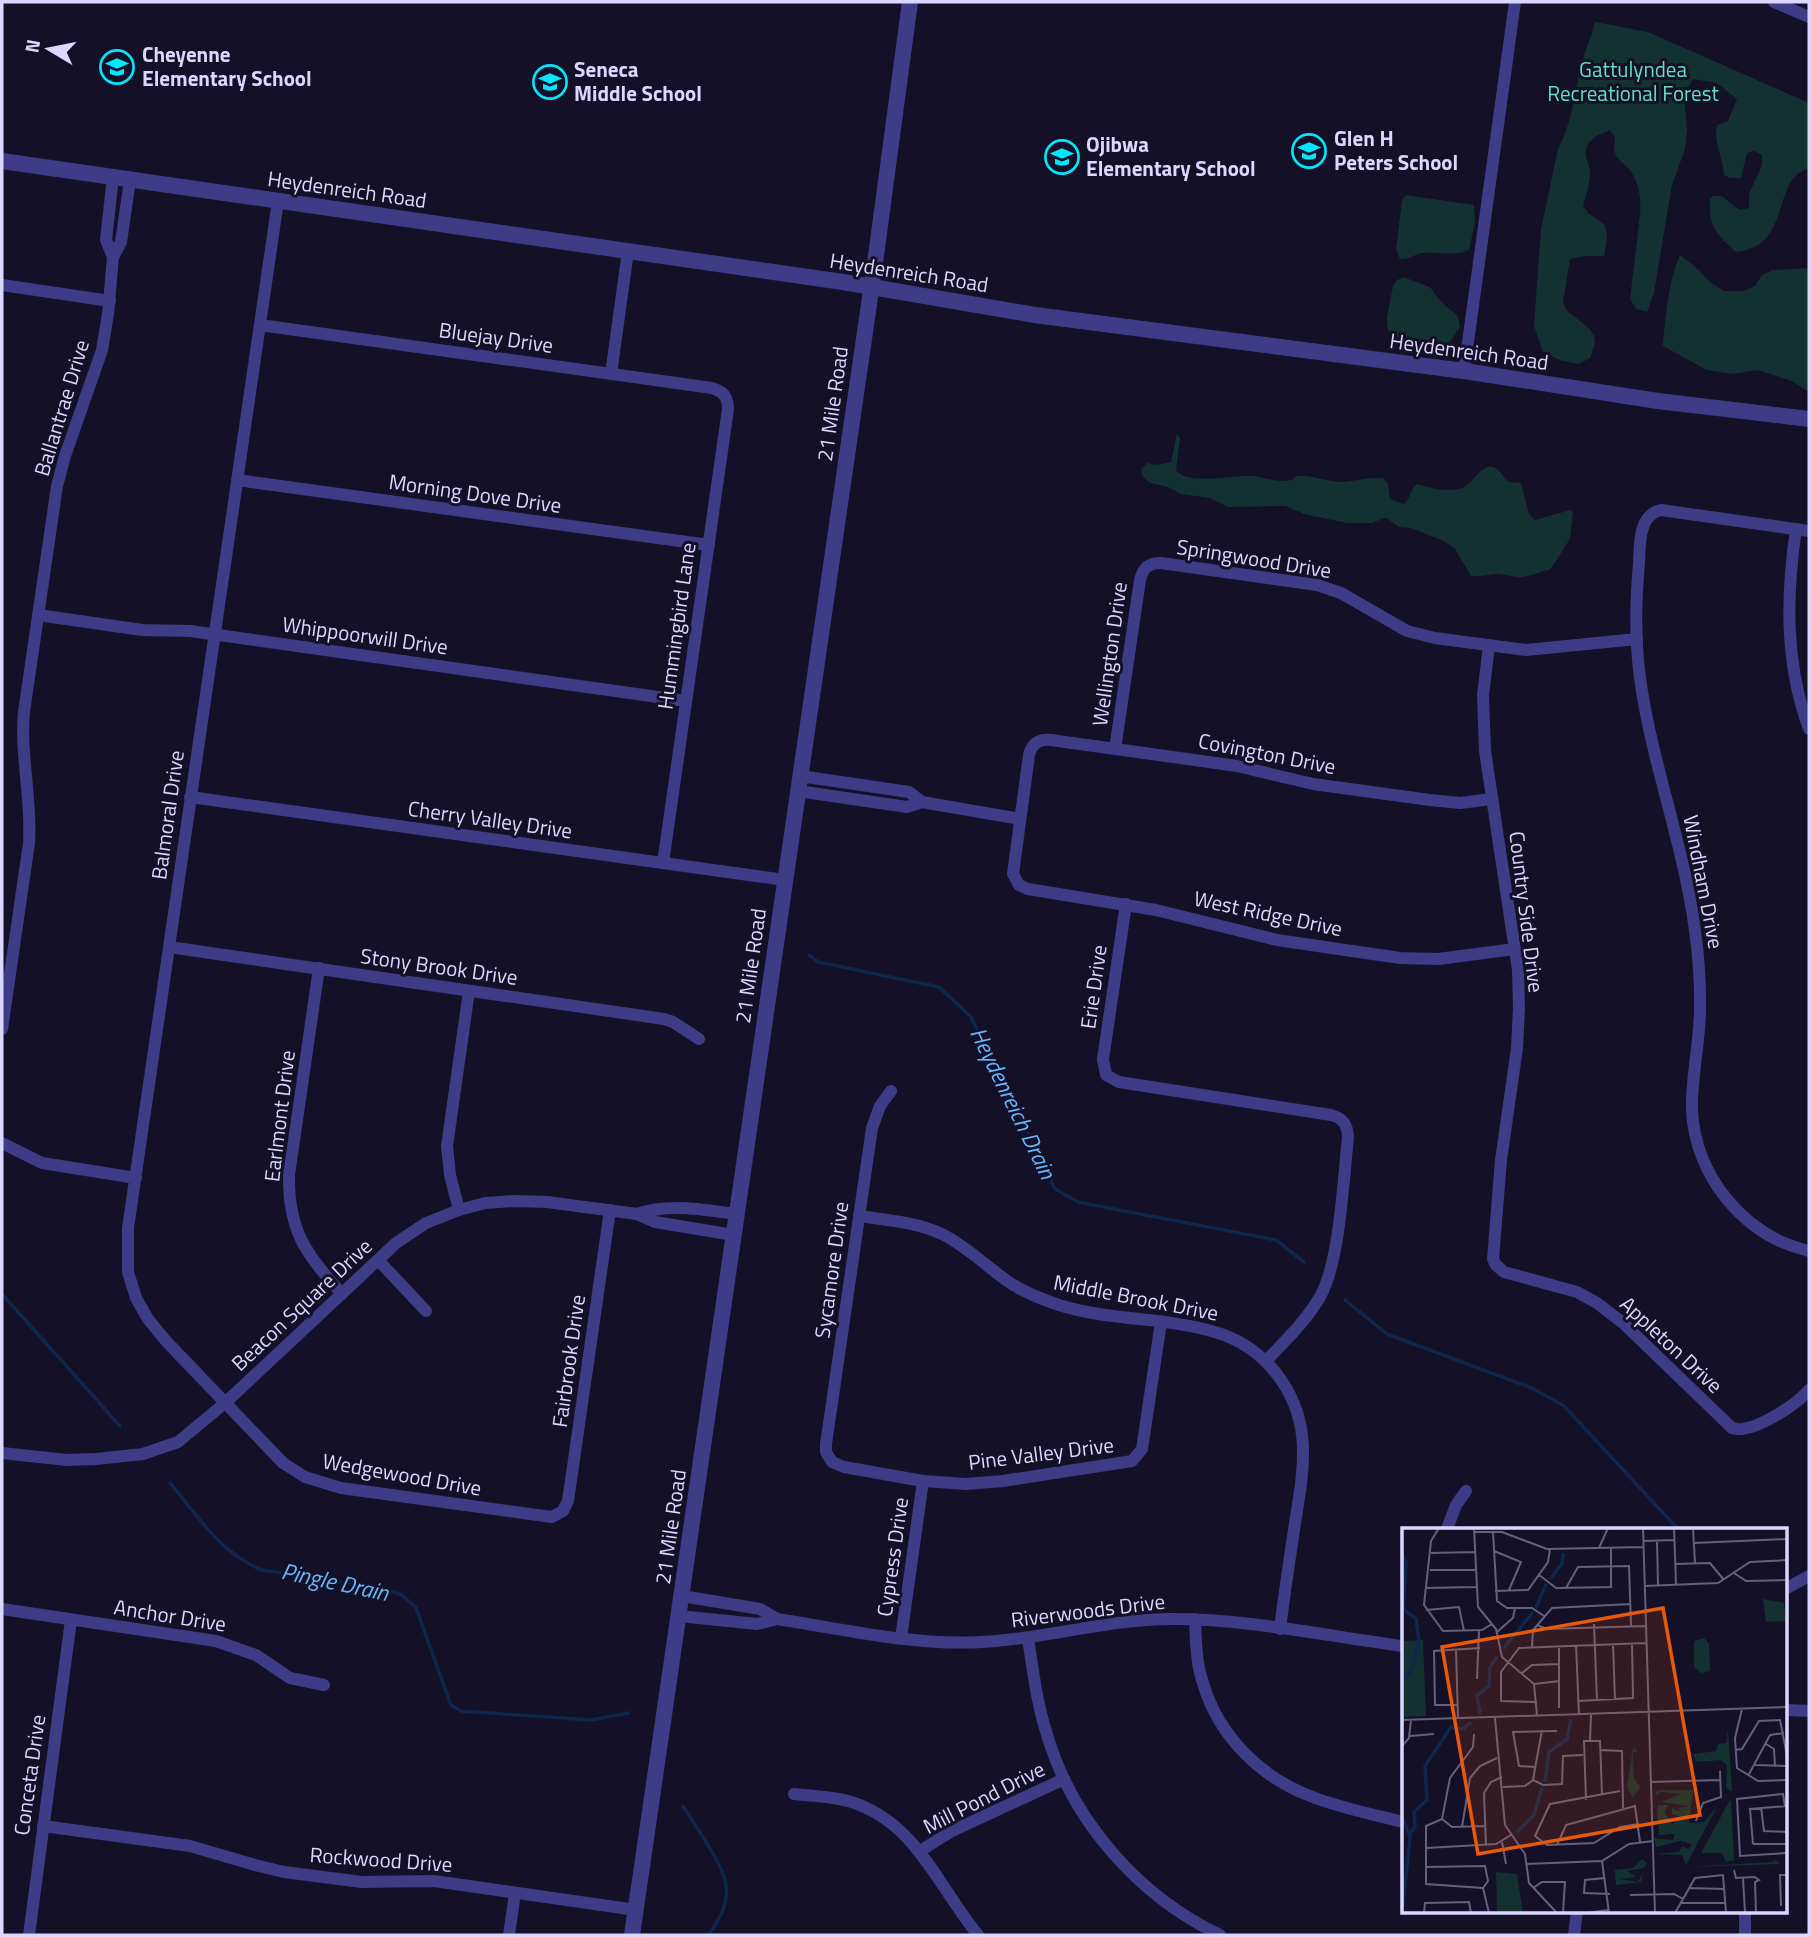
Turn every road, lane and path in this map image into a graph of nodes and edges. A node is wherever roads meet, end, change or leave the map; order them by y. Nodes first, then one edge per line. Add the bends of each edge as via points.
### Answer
1 (910, 2) edge
2 (1515, 2) edge
3 (1774, 2) edge
4 (1809, 17) edge
5 (2, 161) edge
6 (113, 177) junction
7 (130, 180) junction
8 (278, 201) junction
9 (628, 251) junction
10 (113, 257) junction
11 (2, 285) edge
12 (871, 287) junction
13 (110, 301) junction
14 (260, 325) junction
15 (1464, 371) junction
16 (611, 374) junction
17 (725, 394) joint
18 (1809, 419) edge
19 (237, 480) junction
20 (1796, 529) junction
21 (1809, 531) edge
22 (709, 545) junction
23 (1147, 566) joint
24 (38, 615) junction
25 (214, 635) junction
26 (1637, 639) junction
27 (1489, 646) junction
28 (686, 701) junction
29 (1809, 729) edge
30 (1115, 749) junction
31 (799, 783) junction
32 (190, 797) junction
33 (1492, 799) junction
34 (1020, 819) junction
35 (663, 863) junction
36 (785, 880) junction
37 (1126, 904) junction
38 (169, 947) junction
39 (1515, 948) junction
40 (319, 968) junction
41 (469, 990) junction
42 (2, 1029) edge
43 (699, 1039) dead end
44 (891, 1091) dead end
45 (2, 1143) edge
46 (135, 1178) junction
47 (459, 1210) junction
48 (610, 1210) junction
49 (637, 1214) junction
50 (737, 1214) junction
51 (859, 1216) junction
52 (734, 1236) junction
53 (1809, 1251) edge
54 (378, 1260) junction
55 (1496, 1265) joint
56 (342, 1294) junction
57 (426, 1311) dead end
58 (1161, 1322) junction
59 (1266, 1361) junction
60 (1809, 1390) edge
61 (225, 1403) junction
62 (2, 1453) edge
63 (828, 1458) joint
64 (923, 1481) junction
65 (1466, 1490) dead end
66 (560, 1514) joint
67 (1447, 1528) edge
68 (1809, 1576) edge
69 (1786, 1588) edge
70 (682, 1596) junction
71 (2, 1609) edge
72 (679, 1616) junction
73 (777, 1619) junction
74 (1195, 1619) junction
75 (71, 1620) junction
76 (1280, 1629) junction
77 (901, 1638) junction
78 (1028, 1638) junction
79 (1402, 1646) edge
80 (324, 1685) dead end
81 (1786, 1710) edge
82 (1809, 1712) edge
83 (1064, 1779) junction
84 (794, 1794) dead end
85 (1402, 1822) edge
86 (43, 1826) junction
87 (920, 1851) junction
88 (515, 1893) junction
89 (636, 1910) junction
90 (1577, 1912) edge
91 (1745, 1912) edge
92 (29, 1935) edge
93 (509, 1935) edge
94 (632, 1935) edge
95 (978, 1935) edge
96 (1220, 1935) edge
97 (1574, 1935) edge
98 (1745, 1935) edge

1 - 12 street, 21 Mile Road
2 - 15 street
3 - 4 street
5 - 6 street, Heydenreich Road
6 - 7 street, Heydenreich Road
6 - 10 street, Ballantrae Drive via 106,240
7 - 8 street, Heydenreich Road
7 - 10 street, Ballantrae Drive via 121,242
8 - 9 street, Heydenreich Road
8 - 14 street, Balmoral Drive
9 - 12 street, Heydenreich Road
9 - 16 street
10 - 13 street, Ballantrae Drive
11 - 13 street
12 - 15 street, Heydenreich Road via 1035,315
12 - 31 street, 21 Mile Road
13 - 24 street, Ballantrae Drive via 102,350 60,471
14 - 16 street, Bluejay Drive
14 - 19 street, Balmoral Drive
15 - 18 street, Heydenreich Road
16 - 17 street, Bluejay Drive via 712,388
17 - 22 street, Hummingbird Lane via 728,410
19 - 22 street, Morning Dove Drive
19 - 25 street, Balmoral Drive
20 - 21 street
20 - 26 street, Windham Drive via 1661,510 1651,513 1643,527 1640,553
20 - 29 street via 1789,580 1789,637
22 - 28 street, Hummingbird Lane
23 - 27 street, Springwood Drive via 1160,563 1317,585 1341,593 1407,631
23 - 30 street, Wellington Drive via 1140,580
24 - 25 street, Whippoorwill Drive
24 - 42 street, Ballantrae Drive via 23,726 29,843
25 - 28 street, Whippoorwill Drive
25 - 32 street, Balmoral Drive
26 - 27 street, Springwood Drive via 1540,650
26 - 53 street, Windham Drive via 1645,704 1696,930 1700,1010 1692,1108 1697,1141 1707,1171 1737,1211 1776,1238
27 - 33 street, Country Side Drive via 1483,714
28 - 35 street, Hummingbird Lane
30 - 33 street, Covington Drive via 1430,800
30 - 34 street, Covington Drive via 1051,740 1035,743 1029,755
31 - 34 street via 907,807 922,802
31 - 36 street, 21 Mile Road
32 - 35 street, Cherry Valley Drive
32 - 38 street, Balmoral Drive
33 - 39 street, Country Side Drive
34 - 37 street, West Ridge Drive via 1013,869 1016,883 1028,889
35 - 36 street, Cherry Valley Drive
36 - 50 street, 21 Mile Road
37 - 39 street, West Ridge Drive via 1278,940 1400,958 1438,959
37 - 59 street, Erie Drive via 1103,1059 1106,1075 1119,1082 1331,1115 1344,1122 1348,1138 1325,1286 1311,1311
38 - 40 street, Stony Brook Drive
38 - 46 street, Balmoral Drive
39 - 55 street, Country Side Drive via 1518,1028 1499,1176
40 - 41 street, Stony Brook Drive
40 - 56 street, Earlmont Drive via 290,1167 289,1203 307,1253
41 - 43 street, Stony Brook Drive via 664,1019
41 - 47 street via 447,1146
44 - 51 street, Sycamore Drive via 872,1128
45 - 46 street via 42,1163
46 - 61 street, Balmoral Drive via 127,1258 136,1298 166,1341
47 - 48 street, Beacon Square Drive via 515,1200
47 - 54 street, Beacon Square Drive via 426,1223
48 - 49 street, Beacon Square Drive
48 - 66 street, Fairbrook Drive via 568,1501
49 - 50 street, Beacon Square Drive via 654,1208 685,1208
49 - 52 street, Beacon Square Drive via 655,1222
50 - 52 street, 21 Mile Road
51 - 58 street, Middle Brook Drive via 913,1224 941,1234 1006,1280 1045,1300 1072,1309
51 - 63 street, Sycamore Drive via 826,1444
52 - 70 street, 21 Mile Road
54 - 56 street, Beacon Square Drive
54 - 57 street
55 - 60 street, Appleton Drive via 1504,1272 1597,1303 1737,1430 1781,1412
56 - 61 street, Beacon Square Drive
58 - 59 street, Middle Brook Drive via 1225,1335
58 - 64 street, Pine Valley Drive via 1142,1449 1136,1458 993,1482
59 - 76 street, Middle Brook Drive via 1292,1398 1303,1437 1302,1477
61 - 62 street, Beacon Square Drive via 178,1442 143,1454 67,1460
61 - 66 street, Wedgewood Drive via 283,1463 316,1482 534,1515
63 - 64 street, Pine Valley Drive via 844,1467
64 - 77 street, Cypress Drive
65 - 67 street
68 - 69 street
70 - 72 street, 21 Mile Road
70 - 73 street, Riverwoods Drive via 760,1609
71 - 75 street, Anchor Drive
72 - 73 street, Riverwoods Drive via 757,1624
72 - 89 street, 21 Mile Road
73 - 77 street, Riverwoods Drive
74 - 76 street, Riverwoods Drive
74 - 78 street, Riverwoods Drive via 1142,1620
74 - 85 street via 1199,1670 1209,1700 1224,1728 1250,1759 1309,1796
75 - 80 street, Anchor Drive via 232,1645 290,1678
75 - 86 street, Conceta Drive
76 - 79 street, Riverwoods Drive
77 - 78 street, Riverwoods Drive via 968,1643
78 - 83 street via 1045,1730
81 - 82 street
83 - 87 street, Mill Pond Drive via 952,1831
83 - 96 street via 1092,1827 1130,1871 1176,1910
84 - 87 street via 838,1799 872,1810 894,1824
86 - 88 street, Rockwood Drive via 190,1846 284,1872 362,1882 434,1881
86 - 92 street, Conceta Drive
87 - 95 street
88 - 89 street, Rockwood Drive
88 - 93 street
89 - 94 street, 21 Mile Road
90 - 97 street
91 - 98 street

